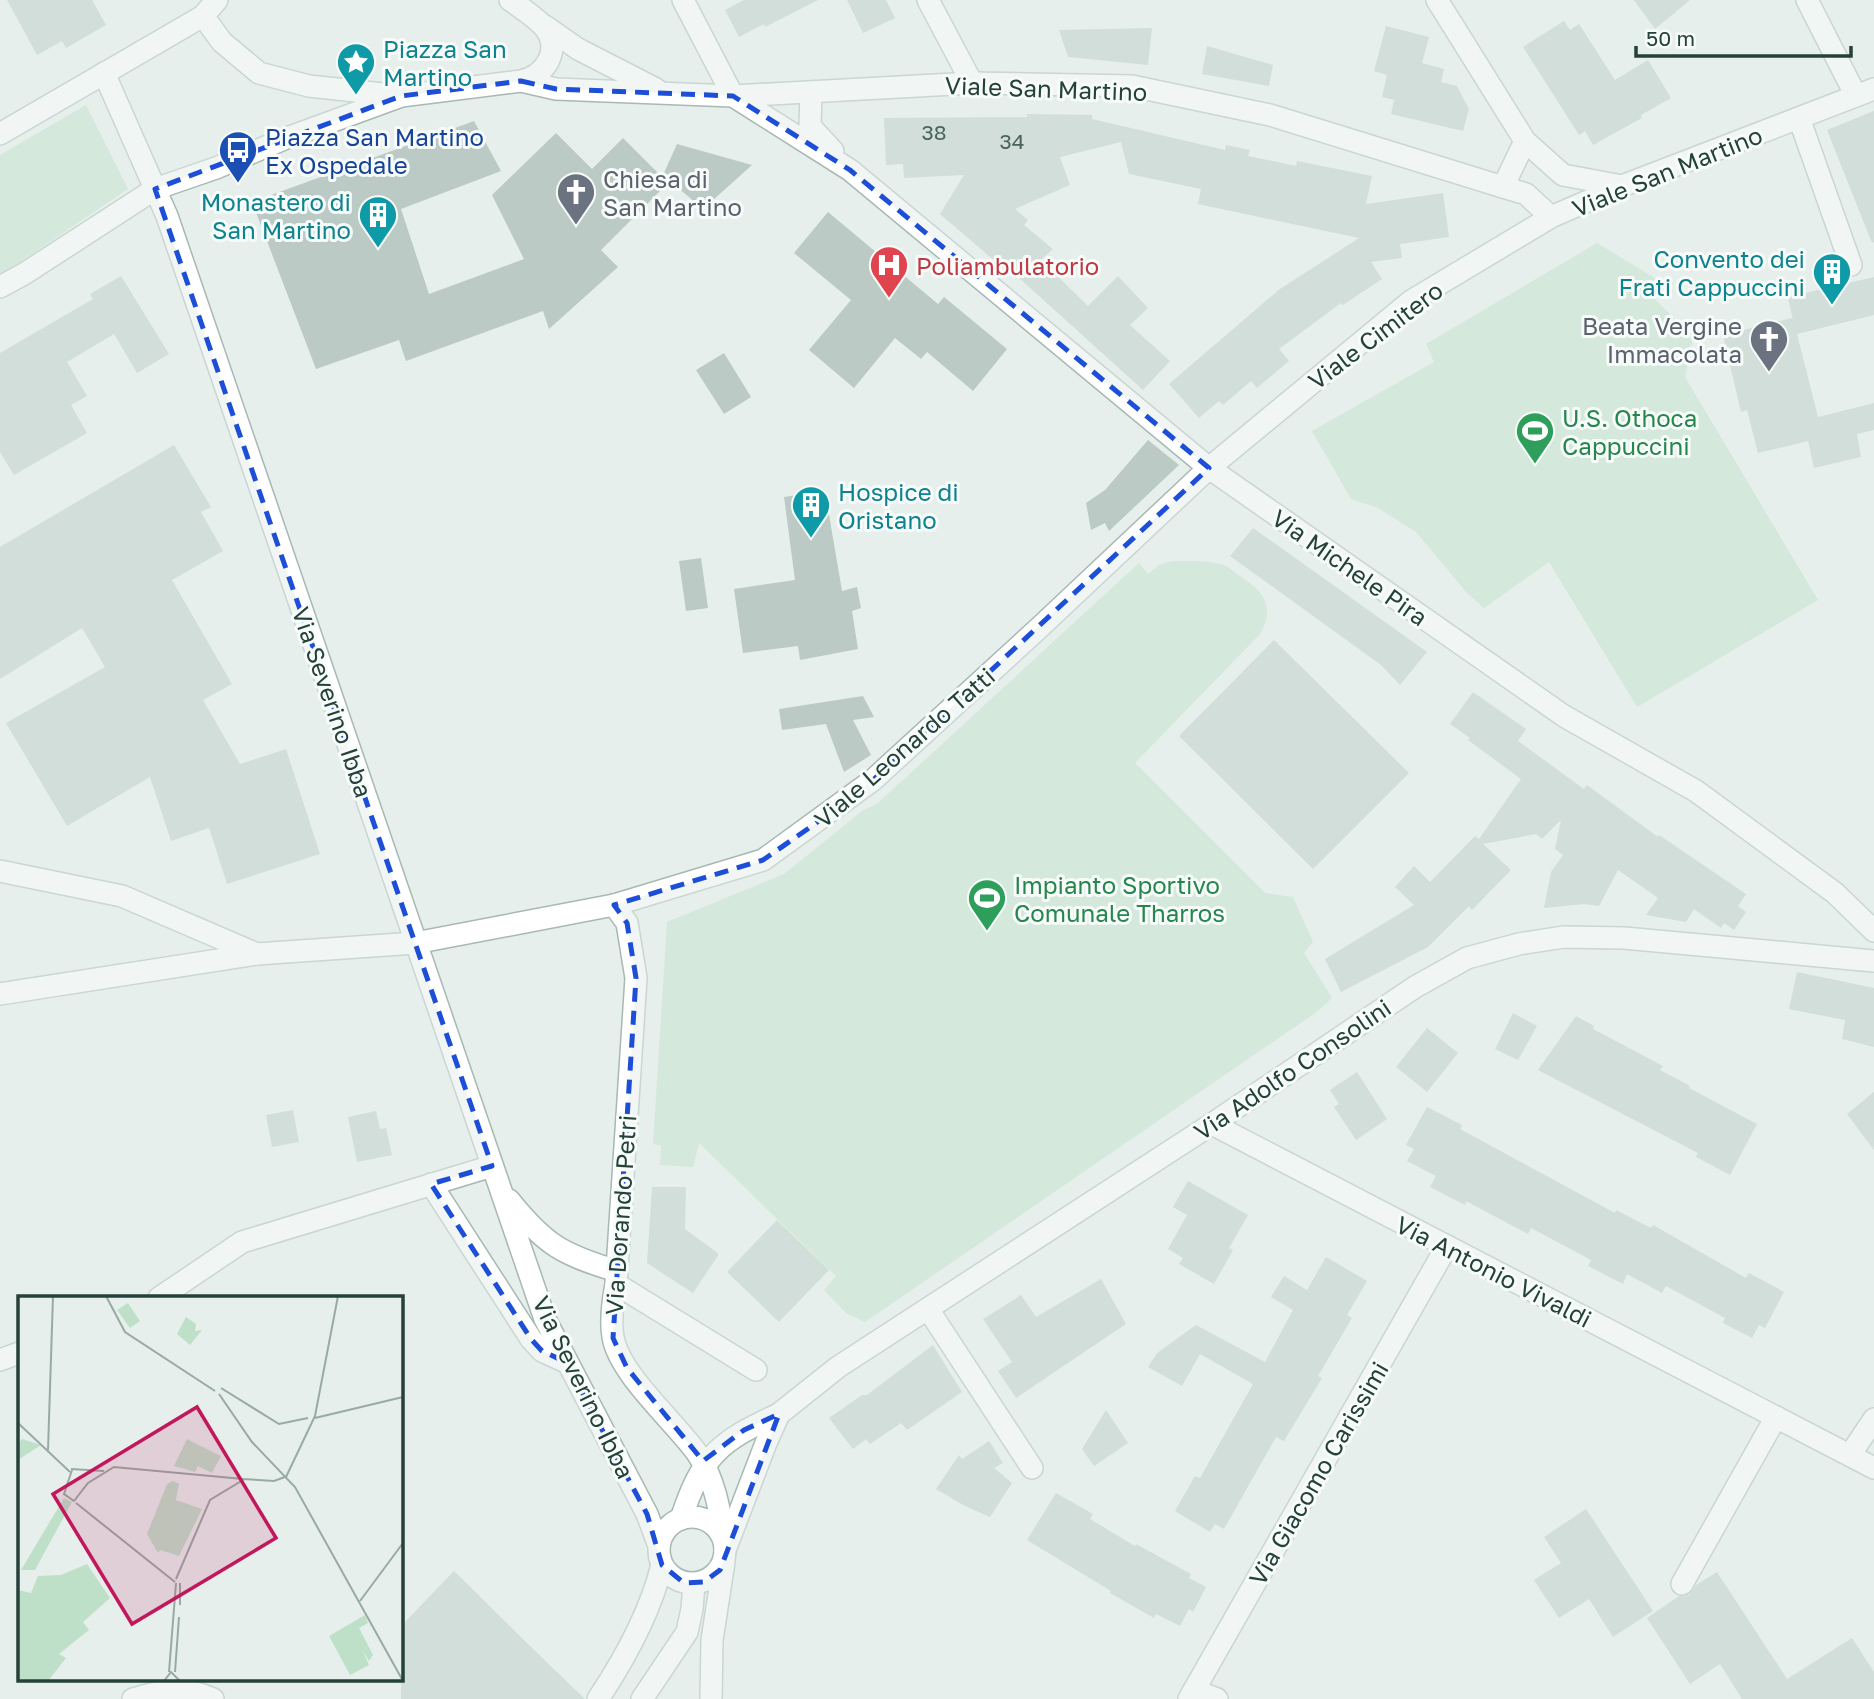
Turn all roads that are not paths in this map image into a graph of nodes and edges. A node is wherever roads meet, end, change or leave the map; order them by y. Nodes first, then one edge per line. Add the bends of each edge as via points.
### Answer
1 (510, 0) edge
2 (683, 0) edge
3 (928, 0) edge
4 (1437, 0) edge
5 (1807, 0) edge
6 (210, 8) edge
7 (534, 18) junction
8 (104, 72) junction
9 (520, 81) junction
10 (972, 83) junction
11 (661, 91) junction
12 (811, 92) junction
13 (1865, 92) edge
14 (401, 96) junction
15 (733, 96) junction
16 (1799, 118) junction
17 (0, 134) edge
18 (1525, 141) junction
19 (850, 170) junction
20 (1622, 186) junction
21 (1503, 187) junction
22 (155, 188) junction
23 (1551, 217) junction
24 (1851, 265) dead end
25 (0, 287) edge
26 (1209, 467) junction
27 (0, 870) edge
28 (614, 905) junction
29 (1874, 931) edge
30 (415, 943) junction
31 (257, 954) junction
32 (1874, 961) edge
33 (0, 994) edge
34 (1212, 1124) junction
35 (492, 1166) junction
36 (431, 1184) junction
37 (499, 1188) junction
38 (1447, 1246) junction
39 (617, 1277) junction
40 (162, 1296) edge
41 (928, 1308) junction
42 (18, 1353) edge
43 (0, 1360) edge
44 (566, 1362) junction
45 (756, 1370) dead end
46 (779, 1414) junction
47 (1776, 1417) junction
48 (1874, 1419) edge
49 (1850, 1455) junction
50 (704, 1468) junction
51 (1032, 1468) dead end
52 (1874, 1468) edge
53 (681, 1518) junction
54 (724, 1550) junction
55 (660, 1555) junction
56 (697, 1583) junction
57 (1682, 1584) dead end
58 (712, 1640) junction
59 (1191, 1695) edge
60 (133, 1699) edge
61 (214, 1699) edge
62 (598, 1699) edge
63 (642, 1699) edge
64 (711, 1699) edge
65 (1217, 1699) edge

1 - 7 street
2 - 15 street
3 - 10 street
4 - 18 street
5 - 13 street
6 - 8 street
6 - 14 street via 222,42 259,73 309,86
7 - 9 street via 549,33 551,54 543,70
7 - 11 street via 578,49
8 - 17 street
8 - 22 street
9 - 11 street via 556,89
9 - 14 street
10 - 12 street, Viale San Martino
10 - 21 street, Viale San Martino via 1132,86 1270,115
11 - 15 street, Viale San Martino
12 - 15 street, Viale San Martino
12 - 19 street, Via Michele Pira via 810,126
13 - 16 street, Viale San Martino
14 - 22 street
15 - 19 street, Via Michele Pira
16 - 20 street, Viale San Martino
16 - 24 street
18 - 20 street via 1563,175
18 - 21 street
19 - 26 street, Via Michele Pira
20 - 23 street, Viale San Martino
21 - 23 street, Viale San Martino via 1526,194
22 - 25 street
22 - 30 street, Via Severino Ibba
23 - 26 street, Viale Cimitero via 1411,302
26 - 28 street, Viale Leonardo Tatti via 892,762 812,826 763,860
26 - 29 street, Via Michele Pira via 1564,716 1696,791 1835,892
27 - 31 street via 122,896
28 - 30 street, Viale Leonardo Tatti
28 - 39 street, Via Dorando Petri via 627,923 636,978
30 - 31 street, Viale Leonardo Tatti
30 - 35 street, Via Severino Ibba
31 - 33 street, Viale Leonardo Tatti
32 - 34 street, Via Adolfo Consolini via 1624,938 1564,937 1519,944 1467,958 1415,987
34 - 38 street, Via Antonio Vivaldi
34 - 41 street, Via Adolfo Consolini
35 - 36 street
35 - 37 street, Via Severino Ibba
36 - 40 street via 242,1242
36 - 44 street via 531,1339 542,1351
37 - 39 street, Via Severino Ibba via 530,1226 556,1248
37 - 44 street, Via Severino Ibba via 545,1319
38 - 47 street, Via Antonio Vivaldi
38 - 59 street, Via Giacomo Carissimi
39 - 45 street, Via Severino Ibba
39 - 50 street, Via Dorando Petri via 613,1338 622,1358 698,1454
41 - 46 street, Via Adolfo Consolini via 838,1367
41 - 51 street
42 - 43 street
44 - 55 street, Via Severino Ibba via 647,1514
46 - 50 street, Via Adolfo Consolini via 725,1442
46 - 54 street, Via Adolfo Consolini
47 - 49 street, Via Antonio Vivaldi
47 - 57 street
48 - 49 street
49 - 52 street, Via Antonio Vivaldi
50 - 53 street, Via Adolfo Consolini
50 - 54 street, Via Dorando Petri via 715,1492
53 - 54 street via 711,1523
53 - 55 street via 665,1530
54 - 56 street via 720,1570
54 - 58 street
55 - 56 street via 675,1579
55 - 62 street via 656,1591
56 - 58 street
56 - 63 street via 687,1632
58 - 64 street
59 - 65 street
60 - 61 street via 179,1689

